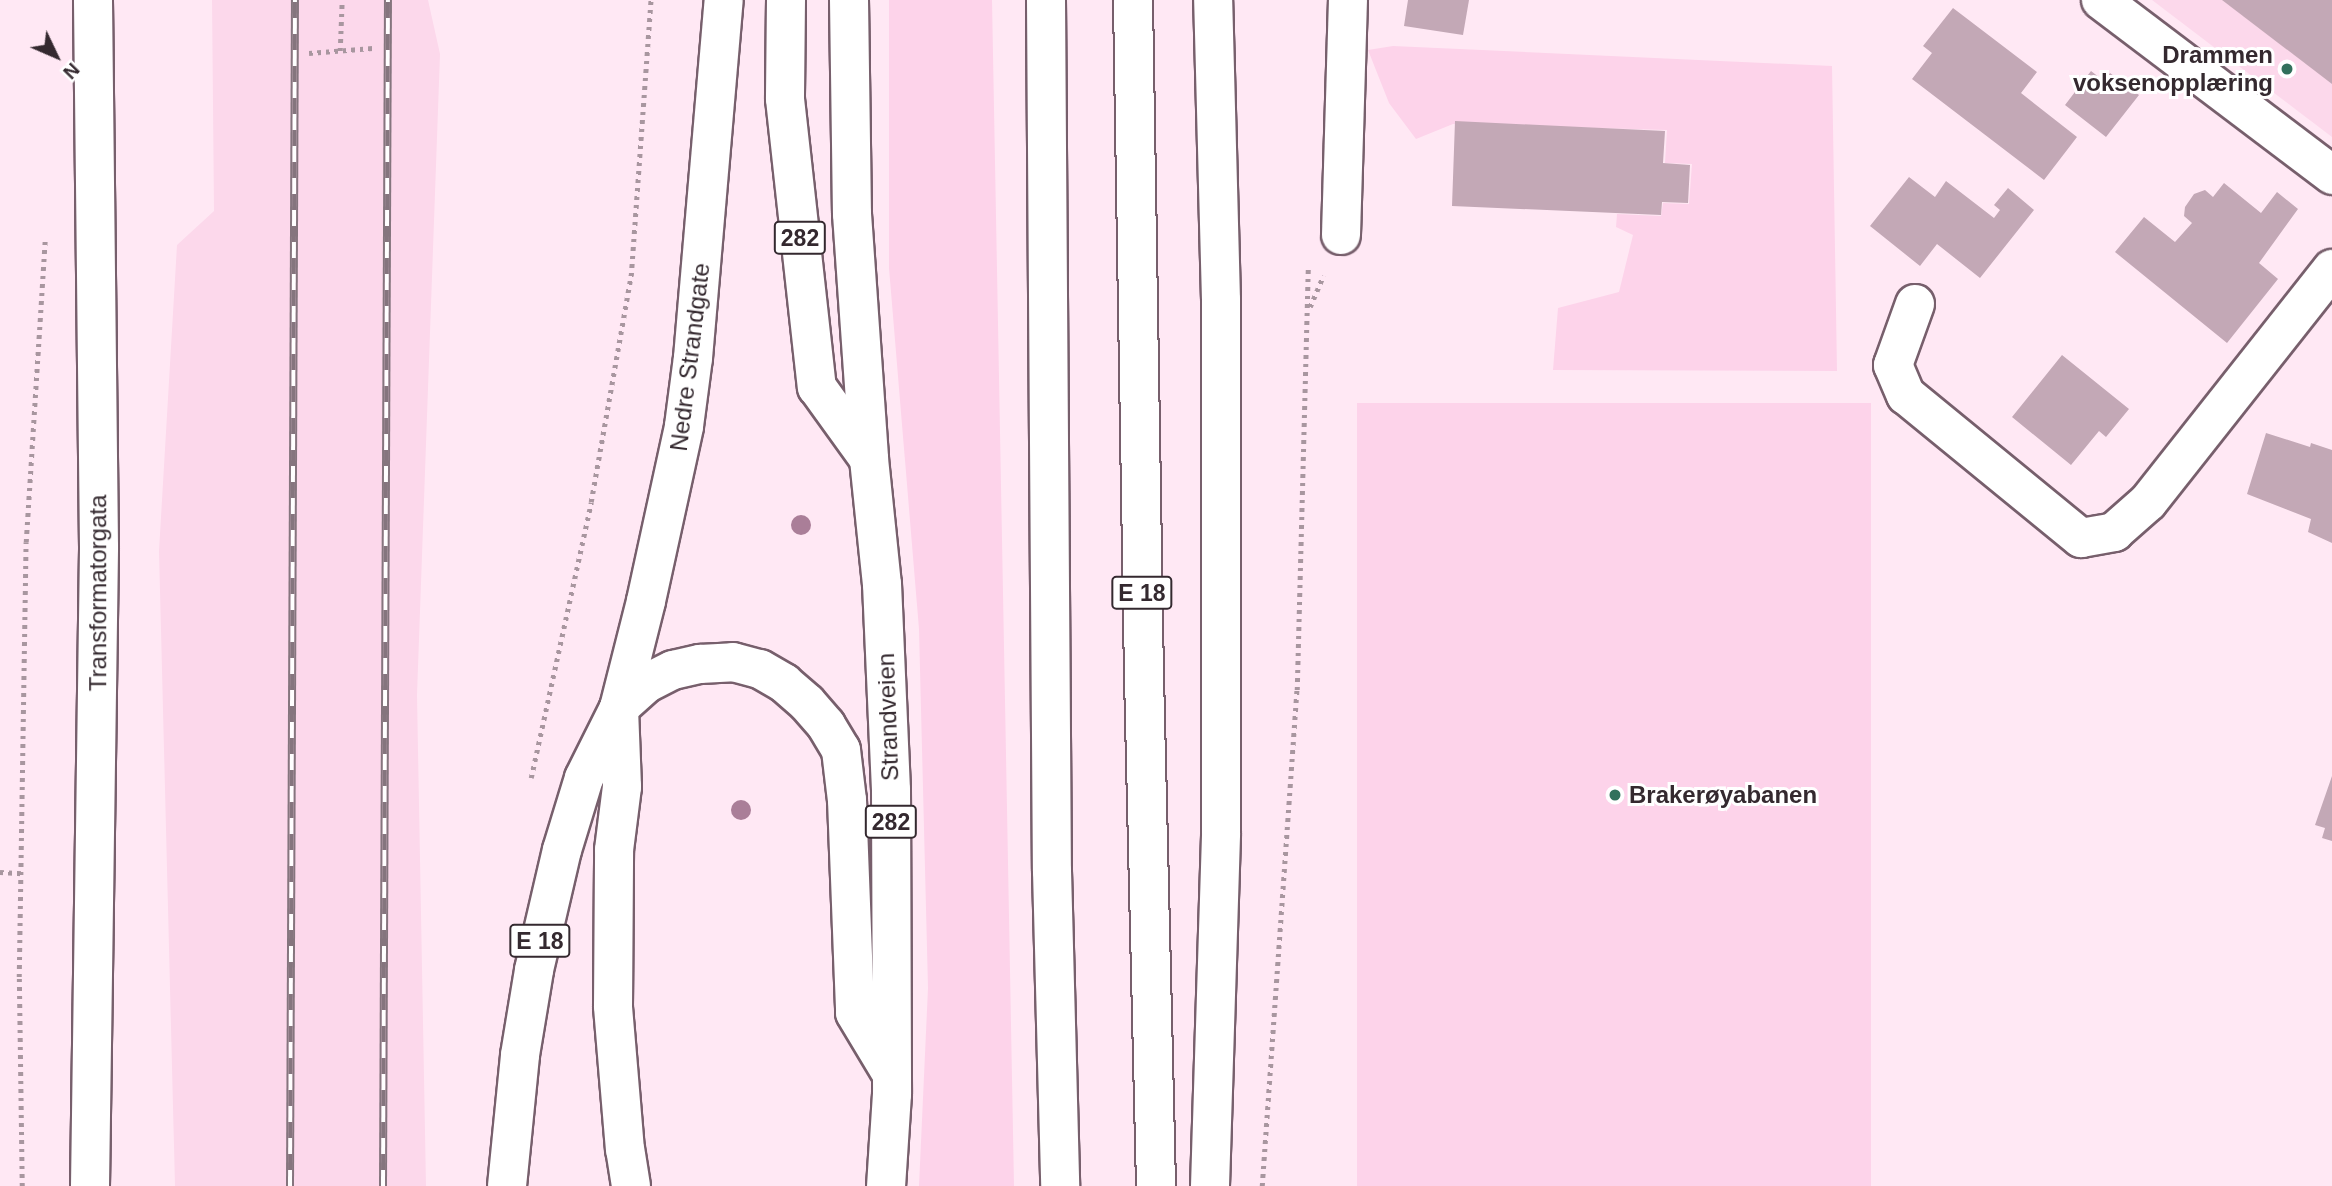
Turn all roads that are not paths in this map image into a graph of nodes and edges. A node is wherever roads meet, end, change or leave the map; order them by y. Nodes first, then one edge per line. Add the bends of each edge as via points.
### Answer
1 (93, 0) edge
2 (724, 0) edge
3 (786, 0) edge
4 (849, 0) edge
5 (1046, 0) edge
6 (1133, 0) edge
7 (1213, 0) edge
8 (1348, 0) edge
9 (2101, 0) edge
10 (2332, 175) edge
11 (1341, 235) dead end
12 (2332, 269) edge
13 (1915, 304) dead end
14 (869, 460) junction
15 (619, 708) junction
16 (891, 1073) junction
17 (90, 1186) edge
18 (507, 1186) edge
19 (631, 1186) edge
20 (886, 1186) edge
21 (1060, 1186) edge
22 (1156, 1186) edge
23 (1210, 1186) edge

1 - 17 main road, Transformatorgata via 99,547
2 - 15 main road, Nedre Strandgate / E 18 via 684,426
3 - 14 main road, 282 via 785,99 817,387
4 - 14 main road, 282 via 852,214
5 - 21 main road via 1052,871
6 - 22 main road, E 18
7 - 23 main road via 1221,300 1221,833
8 - 11 main road
9 - 10 main road
12 - 13 main road via 2148,502 2114,532 2081,538 1906,395 1893,365
14 - 16 main road, Strandveien / 282 via 889,712
15 - 16 main road, E 18 via 647,683 673,670 733,662 784,682 826,724 841,750 847,800 855,1013
15 - 18 main road, E 18 via 583,778 562,850 534,970 518,1068
15 - 19 main road via 622,787 614,850 613,1006
16 - 20 main road, Strandveien / 282

